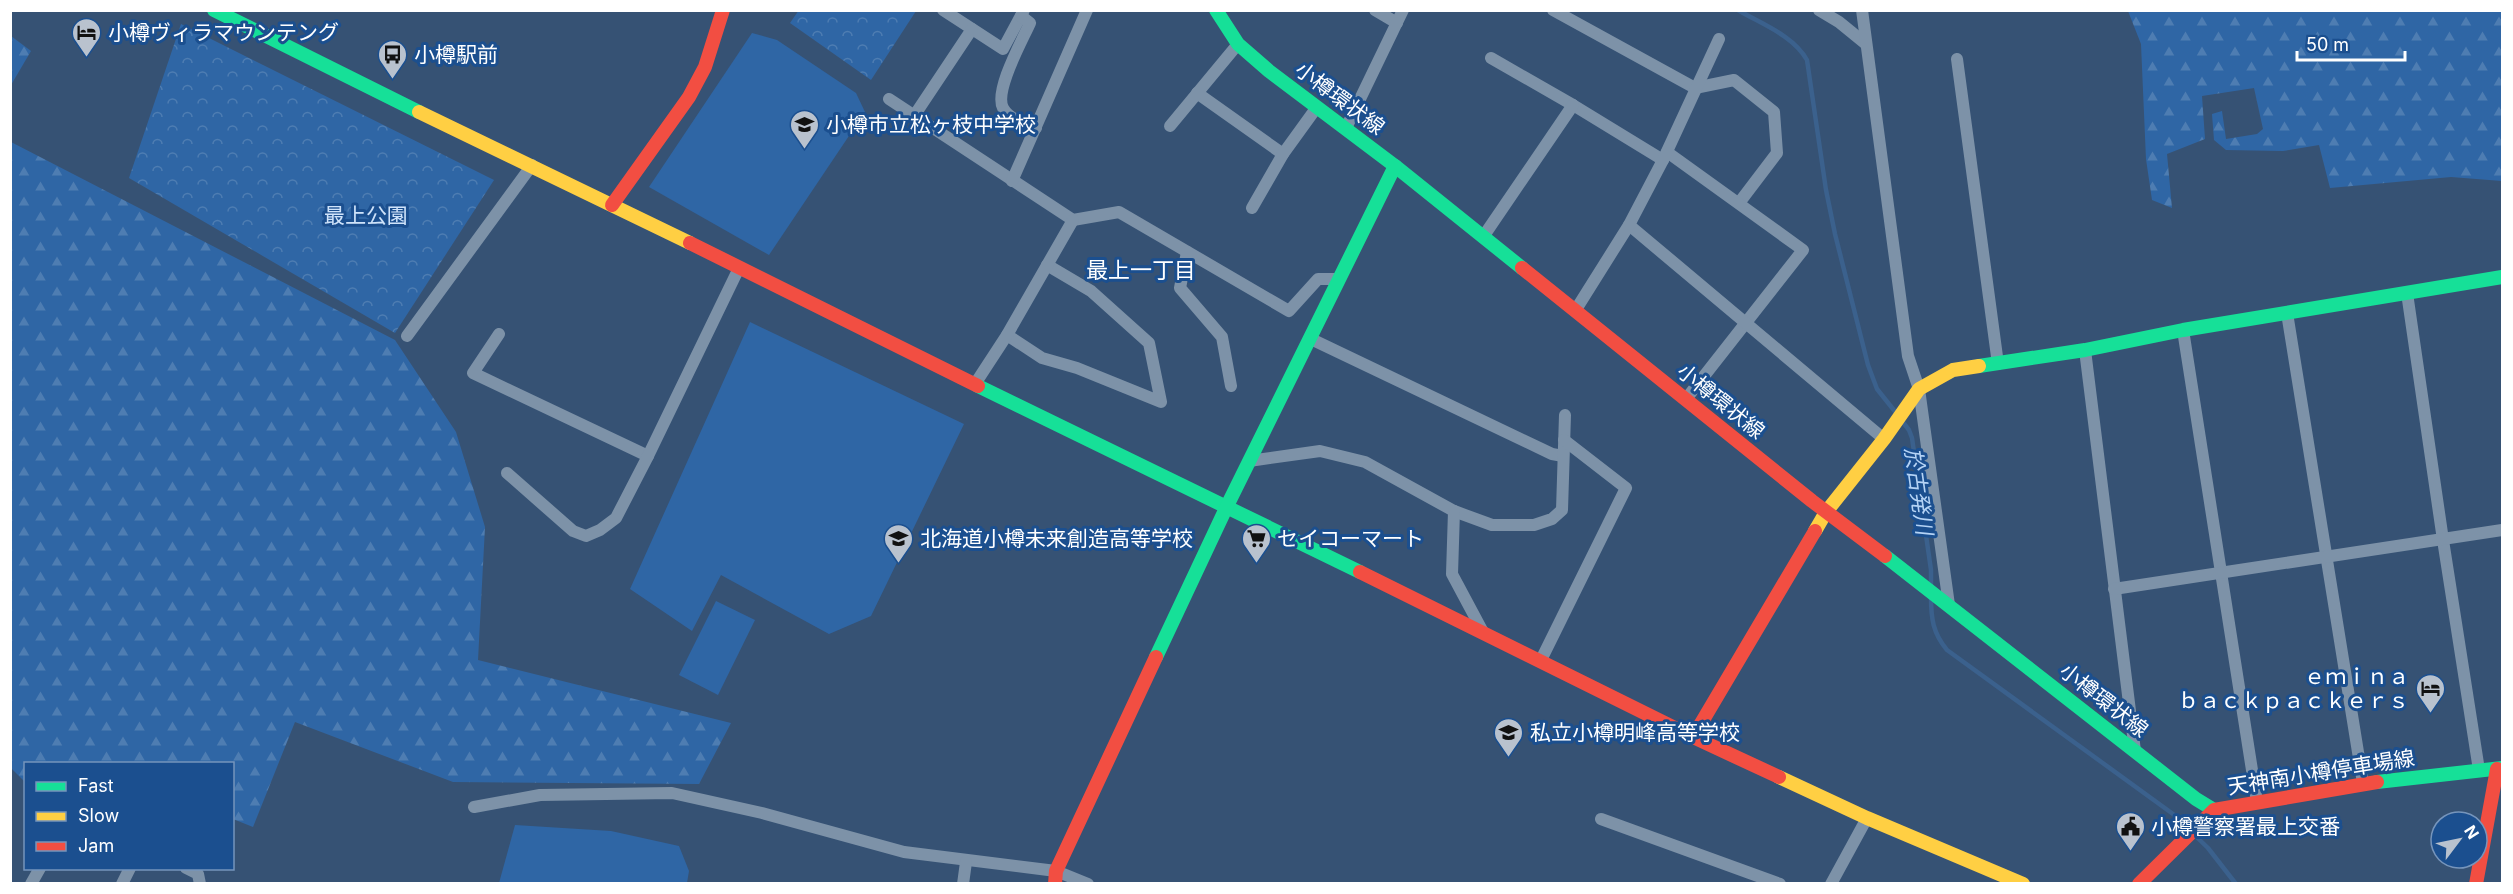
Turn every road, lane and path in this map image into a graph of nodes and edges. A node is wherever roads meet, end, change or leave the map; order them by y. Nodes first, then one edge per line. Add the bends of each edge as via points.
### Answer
1 (214, 10) edge
2 (723, 10) edge
3 (943, 10) edge
4 (1087, 10) edge
5 (1216, 10) edge
6 (1375, 10) edge
7 (1403, 10) edge
8 (1553, 10) edge
9 (1819, 10) edge
10 (1862, 10) edge
11 (1022, 13) edge
12 (1397, 23) junction
13 (972, 29) junction
14 (1719, 39) dead end
15 (1238, 44) junction
16 (1866, 44) junction
17 (1491, 58) dead end
18 (1957, 59) dead end
19 (1695, 88) junction
20 (1197, 93) junction
21 (889, 99) dead end
22 (1573, 105) junction
23 (1317, 107) junction
24 (914, 116) junction
25 (1170, 126) dead end
26 (1035, 128) junction
27 (1346, 128) junction
28 (1283, 154) junction
29 (1665, 156) junction
30 (532, 165) junction
31 (1395, 166) junction
32 (1012, 181) junction
33 (1739, 203) junction
34 (612, 205) junction
35 (1252, 208) dead end
36 (1072, 220) junction
37 (1629, 225) junction
38 (1484, 237) junction
39 (1187, 252) junction
40 (1047, 265) junction
41 (739, 268) junction
42 (2502, 277) edge
43 (1339, 279) junction
44 (2407, 293) junction
45 (1575, 311) junction
46 (2287, 313) junction
47 (1746, 325) junction
48 (2183, 330) junction
49 (499, 334) dead end
50 (1007, 335) junction
51 (407, 336) dead end
52 (1311, 339) junction
53 (2085, 350) junction
54 (1998, 364) junction
55 (975, 384) junction
56 (1231, 386) dead end
57 (1919, 389) junction
58 (1686, 399) junction
59 (1565, 415) dead end
60 (1884, 439) junction
61 (1564, 440) junction
62 (648, 456) junction
63 (1563, 456) junction
64 (1249, 461) junction
65 (507, 473) dead end
66 (1227, 506) junction
67 (1454, 511) junction
68 (1826, 512) junction
69 (2502, 530) edge
70 (2443, 540) junction
71 (2328, 558) junction
72 (2221, 574) junction
73 (2114, 589) junction
74 (1944, 602) junction
75 (1483, 632) junction
76 (1541, 660) junction
77 (1693, 737) junction
78 (2135, 751) junction
79 (2500, 768) edge
80 (2479, 770) junction
81 (2363, 783) junction
82 (2257, 802) junction
83 (474, 807) dead end
84 (2214, 810) junction
85 (1867, 818) junction
86 (1602, 819) dead end
87 (966, 862) junction
88 (39, 870) edge
89 (129, 870) edge
90 (190, 870) edge
91 (1056, 878) edge
92 (31, 884) edge
93 (122, 884) edge
94 (200, 884) edge
95 (963, 884) edge
96 (1088, 884) edge
97 (1780, 884) edge
98 (1831, 884) edge
99 (2024, 884) edge
100 (2139, 884) edge
101 (2476, 884) edge

1 - 30 street
2 - 34 street via 705,67 689,97
3 - 13 street
4 - 26 street
5 - 15 street, 小樽環状線
6 - 12 street
7 - 12 street
8 - 19 street
9 - 16 street
10 - 16 street
11 - 13 street via 1003,49
11 - 26 street via 1030,22 1001,91 1003,108 1015,120
12 - 27 street
13 - 24 street
14 - 19 street
15 - 20 street
15 - 23 street, 小樽環状線
16 - 57 street via 1908,356
17 - 22 street
18 - 54 street
19 - 29 street
19 - 33 street via 1734,80 1774,112 1777,153
20 - 25 street
20 - 28 street
21 - 24 street
22 - 29 street
22 - 38 street
23 - 27 street, 小樽環状線
23 - 28 street
24 - 32 street
26 - 32 street
27 - 31 street, 小樽環状線
28 - 35 street
29 - 33 street
29 - 37 street
30 - 34 street
30 - 51 street
31 - 38 street, 小樽環状線
31 - 43 street
32 - 36 street
33 - 47 street via 1803,250
34 - 41 street
36 - 39 street via 1119,212
36 - 40 street
37 - 45 street
37 - 47 street
38 - 45 street, 小樽環状線
39 - 43 street via 1289,311 1318,279
39 - 56 street via 1180,288 1222,337
40 - 50 street
40 - 50 street via 1091,291 1149,343 1161,402 1042,358
41 - 55 street
41 - 62 street
42 - 44 street
43 - 52 street
44 - 46 street
44 - 70 street
45 - 58 street, 小樽環状線
46 - 48 street
46 - 71 street
47 - 58 street
47 - 60 street
48 - 53 street
48 - 72 street
49 - 62 street via 473,373
50 - 55 street
52 - 63 street
52 - 64 street
53 - 54 street
53 - 73 street
54 - 57 street via 1953,370
55 - 66 street
57 - 60 street
57 - 74 street
58 - 68 street, 小樽環状線
59 - 61 street
60 - 68 street
61 - 63 street
61 - 76 street via 1626,488
62 - 65 street via 616,518 586,536 554,516
63 - 67 street via 1562,510 1552,519 1534,525 1492,525
64 - 66 street
64 - 67 street via 1320,452 1365,462
66 - 75 street
66 - 91 street
67 - 75 street via 1452,574
68 - 74 street, 小樽環状線
68 - 77 street
69 - 70 street
70 - 71 street
70 - 80 street
71 - 72 street
71 - 81 street
72 - 73 street
72 - 82 street
73 - 78 street
74 - 78 street, 小樽環状線
75 - 76 street
76 - 77 street
77 - 85 street
78 - 84 street, 小樽環状線
79 - 80 street, 天神南小樽停車場線
79 - 101 street
80 - 81 street, 天神南小樽停車場線
81 - 82 street, 天神南小樽停車場線
82 - 84 street, 天神南小樽停車場線
83 - 87 street via 540,795 672,793 904,852
84 - 100 street, 天神南小樽停車場線
85 - 98 street
85 - 99 street
86 - 97 street
87 - 91 street
87 - 95 street
88 - 92 street
89 - 93 street
90 - 94 street via 198,874
91 - 96 street

